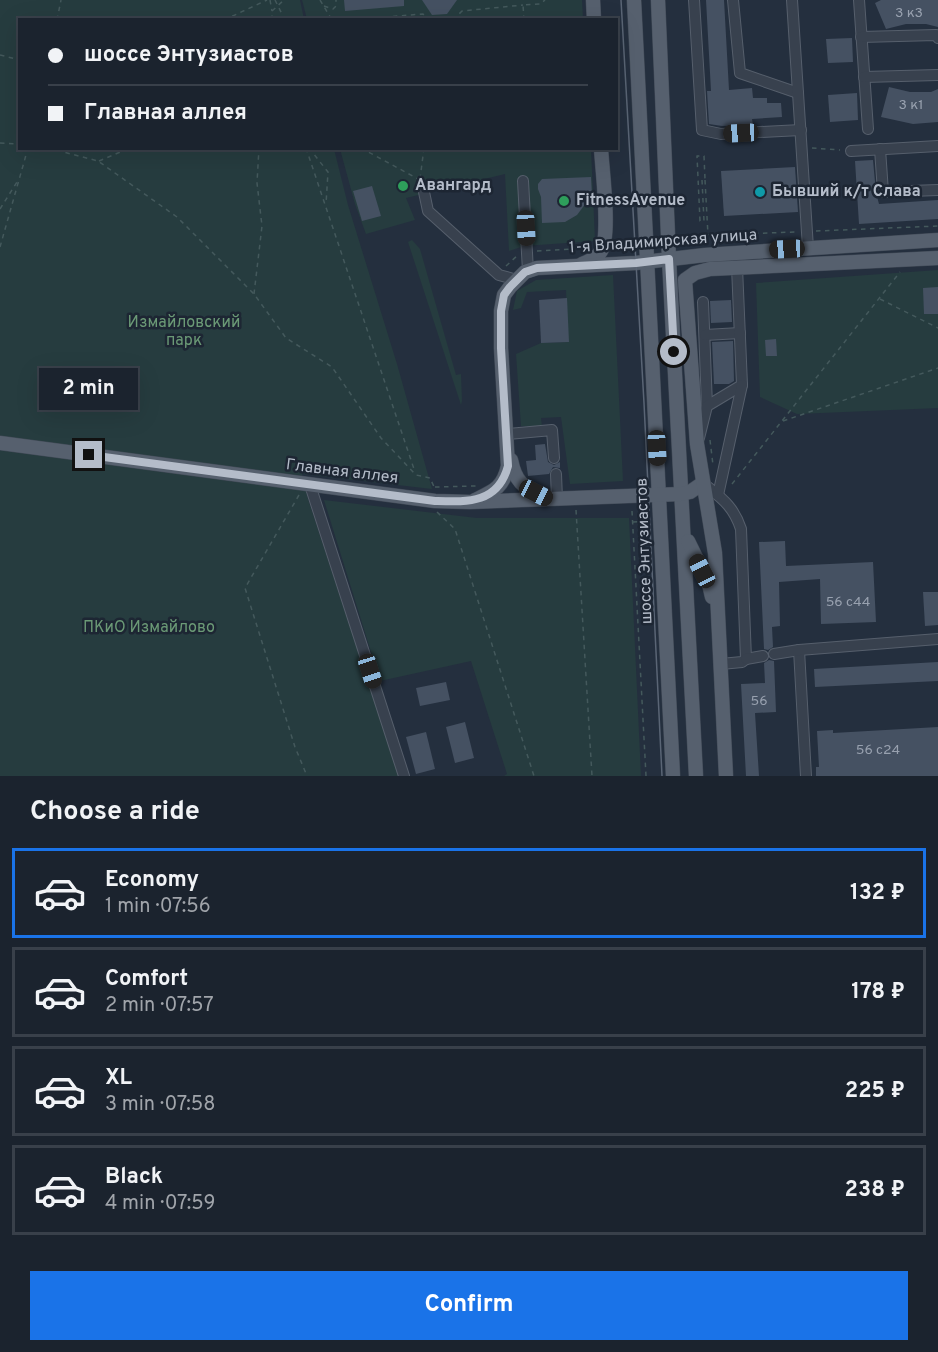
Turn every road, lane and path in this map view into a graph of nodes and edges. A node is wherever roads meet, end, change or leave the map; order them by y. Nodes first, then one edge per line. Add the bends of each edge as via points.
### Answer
1 (61, 0) edge
2 (268, 0) edge
3 (275, 0) edge
4 (284, 0) edge
5 (321, 0) edge
6 (336, 0) edge
7 (545, 0) edge
8 (593, 0) edge
9 (634, 0) edge
10 (658, 0) edge
11 (694, 0) edge
12 (733, 0) edge
13 (792, 0) edge
14 (859, 0) edge
15 (523, 5) junction
16 (324, 6) junction
17 (272, 11) junction
18 (57, 18) edge
19 (228, 18) edge
20 (272, 18) edge
21 (281, 18) edge
22 (331, 18) edge
23 (373, 18) edge
24 (428, 18) edge
25 (455, 18) edge
26 (524, 18) edge
27 (594, 18) edge
28 (861, 37) junction
29 (938, 38) edge
30 (0, 55) edge
31 (18, 60) edge
32 (938, 75) edge
33 (864, 77) junction
34 (798, 93) junction
35 (868, 129) dead end
36 (801, 130) junction
37 (0, 143) edge
38 (18, 144) edge
39 (938, 146) edge
40 (802, 148) junction
41 (880, 149) junction
42 (27, 150) edge
43 (56, 150) edge
44 (125, 150) edge
45 (258, 150) edge
46 (308, 150) edge
47 (309, 150) edge
48 (365, 150) edge
49 (424, 150) edge
50 (601, 150) edge
51 (851, 151) joint
52 (98, 161) junction
53 (18, 179) junction
54 (705, 179) junction
55 (420, 180) junction
56 (523, 180) dead end
57 (938, 190) edge
58 (424, 192) joint
59 (0, 208) edge
60 (326, 208) junction
61 (938, 226) edge
62 (807, 232) junction
63 (708, 235) junction
64 (938, 240) edge
65 (704, 242) dead end
66 (0, 246) edge
67 (808, 248) junction
68 (938, 258) edge
69 (669, 259) junction
70 (648, 262) junction
71 (581, 265) junction
72 (737, 267) junction
73 (528, 271) junction
74 (900, 273) dead end
75 (517, 280) junction
76 (685, 280) junction
77 (670, 281) junction
78 (254, 294) junction
79 (879, 299) junction
80 (704, 302) dead end
81 (938, 328) edge
82 (740, 333) junction
83 (705, 335) junction
84 (938, 368) edge
85 (742, 385) junction
86 (707, 406) junction
87 (782, 421) junction
88 (507, 434) junction
89 (703, 440) junction
90 (0, 443) edge
91 (554, 458) dead end
92 (714, 472) dead end
93 (556, 474) dead end
94 (416, 475) junction
95 (703, 483) junction
96 (732, 484) dead end
97 (311, 487) junction
98 (435, 493) dead end
99 (681, 494) junction
100 (659, 495) junction
101 (720, 497) junction
102 (553, 499) junction
103 (470, 502) junction
104 (434, 510) dead end
105 (576, 510) dead end
106 (632, 511) dead end
107 (653, 521) dead end
108 (633, 522) junction
109 (684, 531) junction
110 (718, 616) junction
111 (938, 639) edge
112 (799, 650) junction
113 (746, 659) junction
114 (721, 664) junction
115 (534, 775) edge
116 (307, 776) edge
117 (404, 776) edge
118 (530, 776) edge
119 (592, 776) edge
120 (646, 776) edge
121 (673, 776) edge
122 (696, 776) edge
123 (726, 776) edge
124 (806, 776) edge

1 - 18 path
2 - 17 path
2 - 19 path
3 - 21 path
4 - 17 path
5 - 16 path
6 - 16 path via 333,9
7 - 15 path
8 - 27 main road
9 - 70 main road, шоссе Энтузиастов
10 - 69 main road
11 - 36 street via 702,130 721,134
12 - 34 street via 740,74
13 - 34 street
14 - 28 street
15 - 25 path via 462,10
15 - 26 path
16 - 22 path
17 - 20 path
23 - 24 path via 423,14
28 - 29 street
28 - 33 street
30 - 31 path
32 - 33 street
33 - 35 street
34 - 36 street
36 - 40 street
37 - 38 path
39 - 41 street
40 - 51 path
40 - 62 street
41 - 51 street
41 - 57 street via 883,192
42 - 53 path
43 - 52 path
44 - 52 path
45 - 78 path via 262,226
46 - 60 path
47 - 60 path via 328,172
48 - 55 path
49 - 55 path
50 - 71 main road via 606,237 601,252
52 - 78 path via 177,217
53 - 59 path
53 - 66 path
54 - 54 path via 704,221 700,221 697,156 704,156
54 - 63 path
55 - 58 path
56 - 73 street
58 - 75 street via 428,211 499,275
60 - 94 path
61 - 62 path
62 - 63 path
62 - 67 street
63 - 65 path
64 - 67 main road, 1-я Владимирская улица
67 - 69 main road, 1-я Владимирская улица
68 - 72 main road, 1-я Владимирская улица
69 - 70 main road, 1-я Владимирская улица
69 - 77 main road
70 - 71 main road, 1-я Владимирская улица
70 - 100 main road, шоссе Энтузиастов
71 - 73 main road, 1-я Владимирская улица
72 - 76 main road, 1-я Владимирская улица via 710,269
72 - 82 street
73 - 75 main road
74 - 79 path
75 - 88 main road via 504,295 501,311
76 - 77 street
76 - 89 main road
77 - 99 main road
78 - 94 path via 286,338 332,367 381,438
79 - 81 path
79 - 87 path
80 - 83 street
82 - 83 street
82 - 85 street
83 - 86 street
84 - 87 path
85 - 86 street
85 - 101 street
86 - 89 street
87 - 96 path
88 - 91 street via 552,430
88 - 102 main road via 513,469 520,484
88 - 103 main road via 505,477 496,488
89 - 92 path
89 - 95 main road
90 - 97 main road, Главная аллея
93 - 102 street
94 - 98 path via 430,478
95 - 99 main road
95 - 101 street
95 - 110 main road via 715,553
97 - 103 main road, Главная аллея
97 - 116 path via 299,495 245,588
97 - 117 street via 388,716
99 - 100 main road, Главная аллея
99 - 109 main road
100 - 102 main road, Главная аллея
100 - 121 main road, шоссе Энтузиастов
101 - 113 street via 736,513 741,529
102 - 103 main road, Главная аллея
104 - 115 path via 455,529
105 - 119 path
106 - 108 path
107 - 108 path
108 - 120 path
109 - 110 main road via 709,584
109 - 122 main road
110 - 114 main road
111 - 112 street
112 - 113 street
112 - 124 street
113 - 114 street
114 - 123 main road
115 - 118 path

